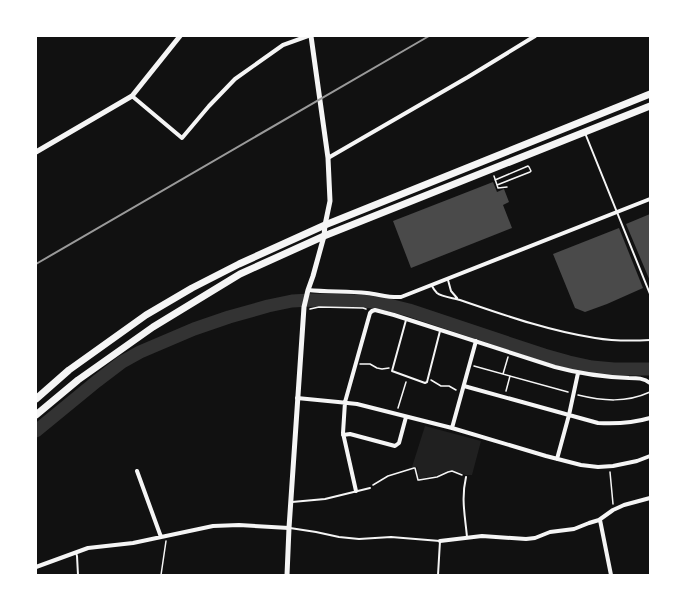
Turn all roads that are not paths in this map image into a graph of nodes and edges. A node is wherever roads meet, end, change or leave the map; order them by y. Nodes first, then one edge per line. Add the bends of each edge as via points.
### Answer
1 (180, 36) edge
2 (309, 36) edge
3 (535, 36) edge
4 (650, 94) edge
5 (132, 96) junction
6 (650, 106) edge
7 (604, 124) junction
8 (585, 132) junction
9 (570, 133) dead end
10 (36, 152) edge
11 (328, 158) junction
12 (650, 199) edge
13 (617, 212) junction
14 (325, 225) junction
15 (324, 236) junction
16 (448, 280) junction
17 (432, 286) junction
18 (307, 292) junction
19 (650, 294) edge
20 (458, 299) junction
21 (406, 319) junction
22 (440, 330) junction
23 (650, 340) edge
24 (476, 341) junction
25 (578, 373) junction
26 (650, 383) edge
27 (464, 386) junction
28 (297, 398) junction
29 (36, 399) edge
30 (345, 402) junction
31 (36, 415) edge
32 (569, 415) junction
33 (406, 417) junction
34 (650, 418) edge
35 (452, 428) junction
36 (343, 435) junction
37 (650, 456) edge
38 (557, 459) junction
39 (137, 471) dead end
40 (466, 476) road end
41 (370, 488) road end
42 (356, 491) junction
43 (650, 498) edge
44 (291, 502) junction
45 (600, 520) junction
46 (289, 528) junction
47 (161, 537) junction
48 (467, 537) junction
49 (440, 541) junction
50 (75, 552) junction
51 (36, 567) edge
52 (78, 575) edge
53 (287, 575) edge
54 (438, 575) edge
55 (611, 575) edge

1 - 5 street
2 - 5 street via 283,45 235,80 182,138
2 - 11 street
3 - 11 street
4 - 14 main road
5 - 10 street
6 - 7 main road
7 - 8 main road
7 - 9 main road via 587,126
8 - 13 lane
8 - 15 main road
11 - 14 street via 330,200
12 - 13 street
13 - 16 street
13 - 19 lane
14 - 15 street
14 - 29 main road via 239,264 146,315 69,370
15 - 18 street
15 - 31 main road via 240,274 153,327 78,380
16 - 17 street
16 - 20 lane via 451,291
17 - 18 street via 401,298 365,292
17 - 20 lane via 436,293
18 - 28 street
20 - 23 lane via 577,335 634,341
21 - 22 street
21 - 22 lane via 392,372 426,383
21 - 30 street via 375,310 370,313
22 - 24 street
24 - 25 street
24 - 27 street
25 - 26 street via 644,379
25 - 32 street
27 - 32 street
27 - 35 street
28 - 30 street
28 - 44 street
30 - 33 street
30 - 36 street
32 - 34 street via 609,424
32 - 38 street
33 - 35 street
33 - 36 street via 399,443 395,446 350,434
35 - 38 street
36 - 42 street
37 - 38 street via 598,467
39 - 47 street
40 - 48 lane via 463,498
41 - 42 lane
42 - 44 lane via 325,499
43 - 45 street via 624,505
44 - 46 street
45 - 48 street via 531,539
45 - 55 street
46 - 47 street via 213,526
46 - 49 lane via 359,539 391,537
46 - 53 street
47 - 50 street
48 - 49 street
49 - 54 lane
50 - 51 street
50 - 52 lane

